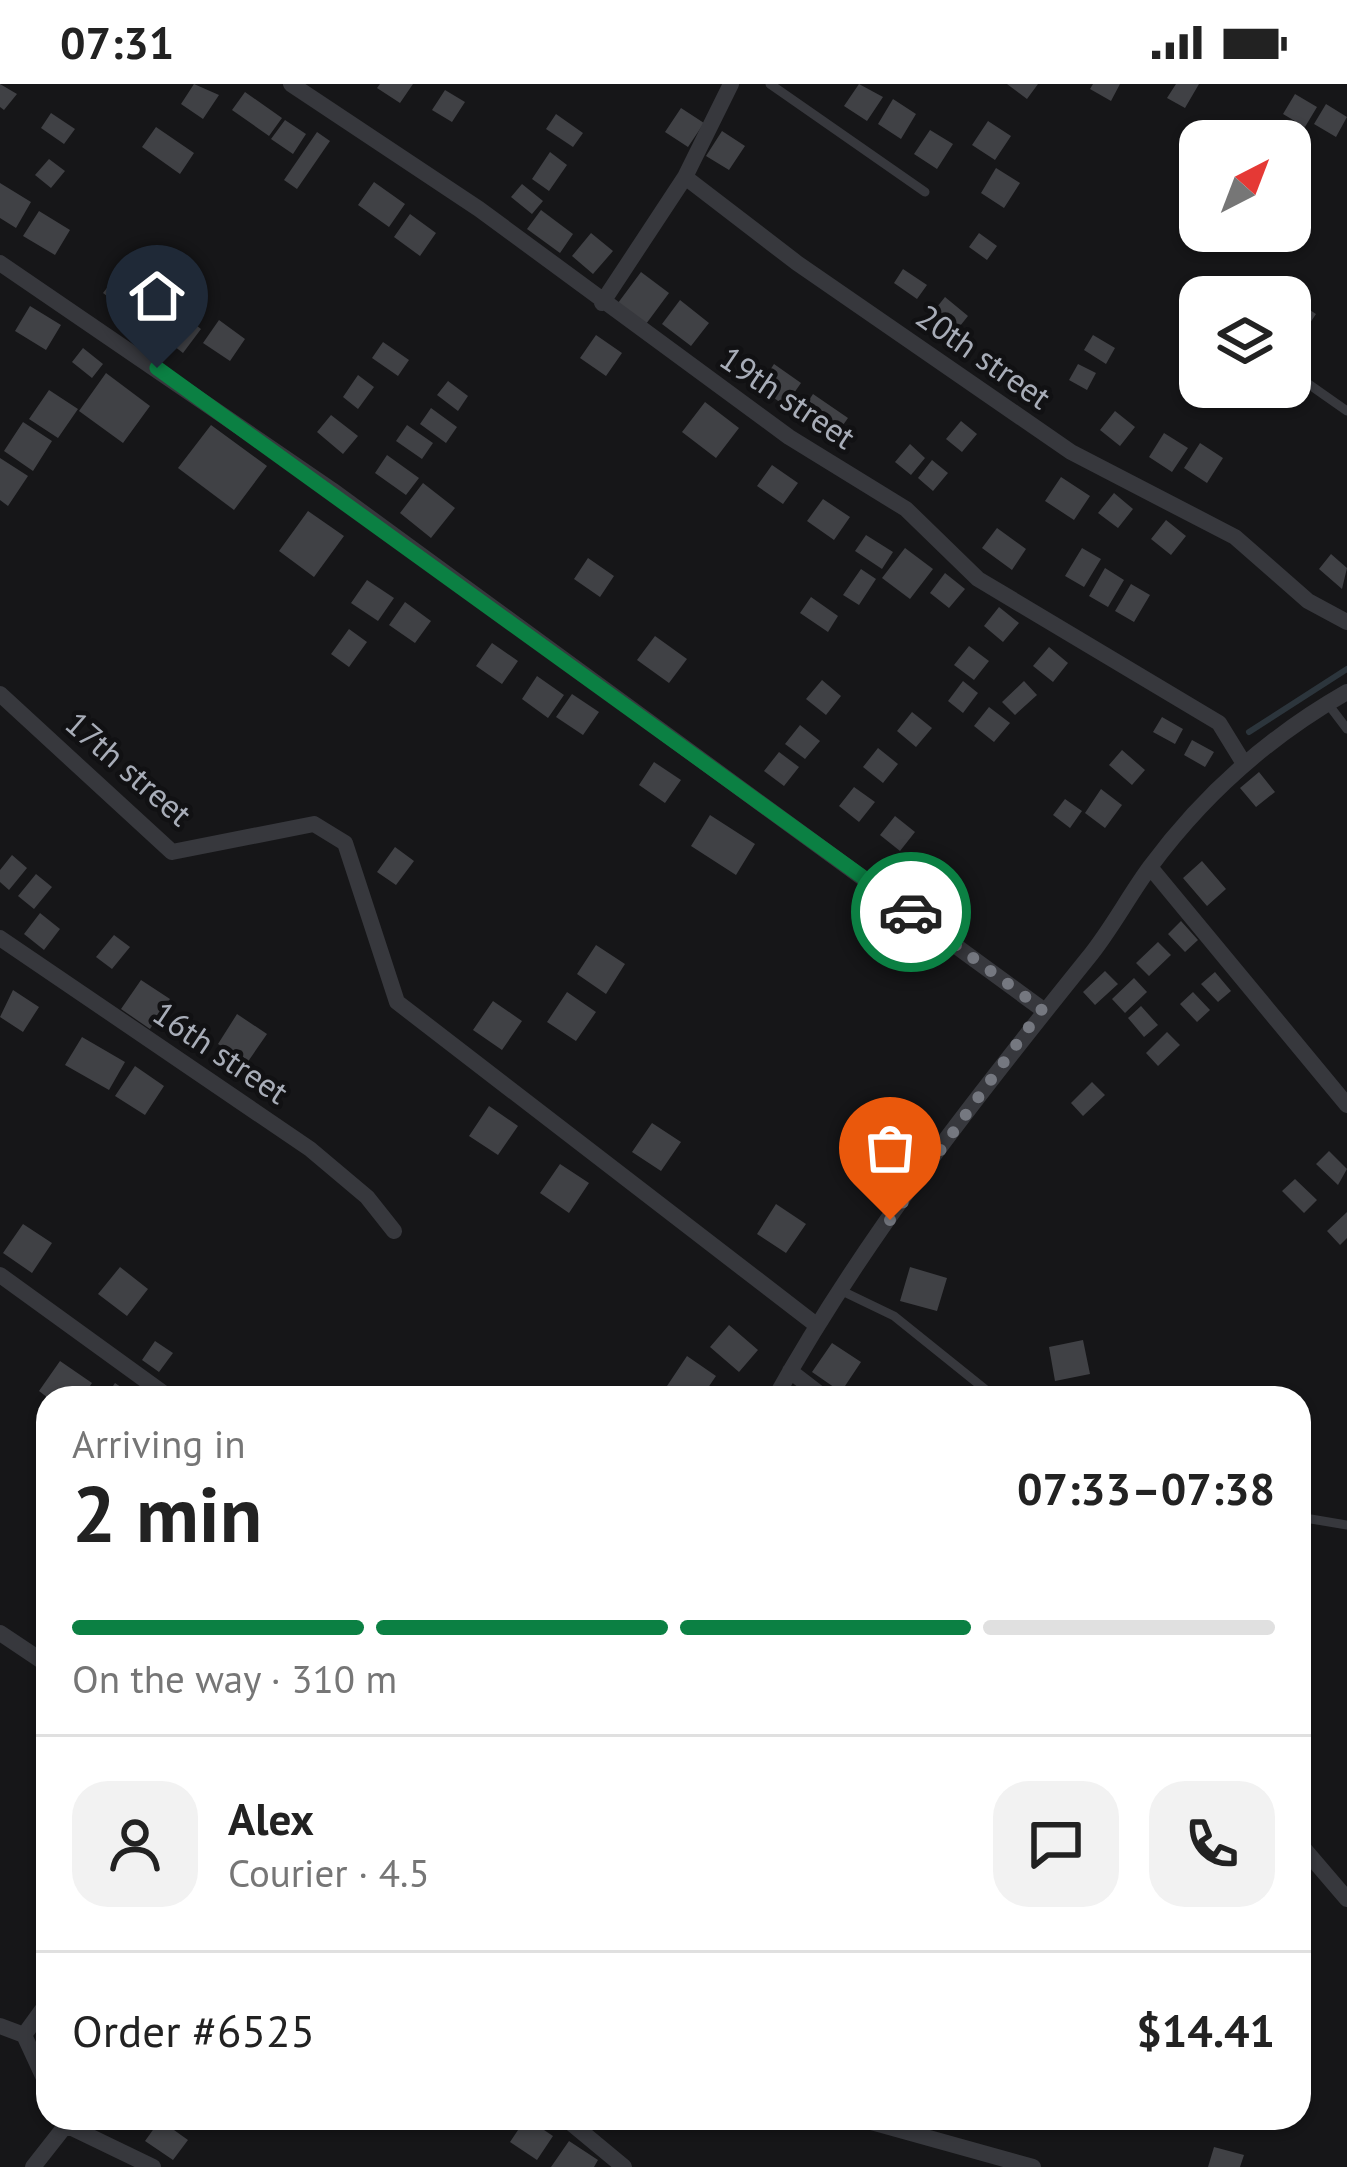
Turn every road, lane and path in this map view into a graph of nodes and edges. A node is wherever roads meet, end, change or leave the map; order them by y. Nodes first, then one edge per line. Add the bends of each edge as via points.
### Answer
1 (291, 84) edge
2 (731, 84) edge
3 (770, 84) edge
4 (685, 177) junction
5 (925, 192) dead end
6 (0, 263) edge
7 (602, 303) junction
8 (1311, 385) edge
9 (1347, 410) edge
10 (1347, 622) edge
11 (1347, 692) edge
12 (0, 694) edge
13 (1328, 704) junction
14 (1347, 729) edge
15 (1243, 762) junction
16 (1150, 867) junction
17 (0, 938) edge
18 (1042, 1009) junction
19 (1347, 1105) edge
20 (394, 1231) dead end
21 (0, 1275) edge
22 (840, 1290) junction
23 (815, 1324) junction
24 (790, 1371) junction
25 (153, 1386) edge
26 (782, 1386) edge
27 (809, 1386) edge
28 (981, 1386) edge
29 (1311, 1519) edge
30 (1347, 1525) edge
31 (0, 1633) edge
32 (36, 1657) edge
33 (1311, 1857) edge
34 (1347, 1900) edge
35 (36, 2018) edge
36 (0, 2026) edge
37 (24, 2035) junction
38 (36, 2060) edge
39 (58, 2130) edge
40 (80, 2130) edge
41 (579, 2130) edge
42 (900, 2130) edge
43 (33, 2167) edge
44 (153, 2167) edge
45 (624, 2167) edge
46 (1033, 2167) edge

1 - 7 street, 19th street
2 - 4 street
3 - 5 lane
4 - 7 street
4 - 10 street, 20th street via 1071,452 1235,537 1308,601
6 - 18 street via 332,490
7 - 15 street, 19th street via 789,437 906,508 978,579 1219,723
8 - 9 lane
11 - 13 street
12 - 23 street, 17th street via 172,852 314,824 345,843 397,1002
13 - 14 lane
13 - 15 street
15 - 16 street
16 - 18 street
16 - 19 street
17 - 20 street, 16th street via 310,1149
18 - 22 street
21 - 25 street
22 - 23 street
22 - 28 lane via 894,1316
23 - 24 street
24 - 26 street
24 - 27 street
29 - 30 lane
31 - 32 street
33 - 34 street
35 - 37 street
36 - 37 street
37 - 38 street
39 - 43 street
40 - 44 street
41 - 45 street
42 - 46 street

